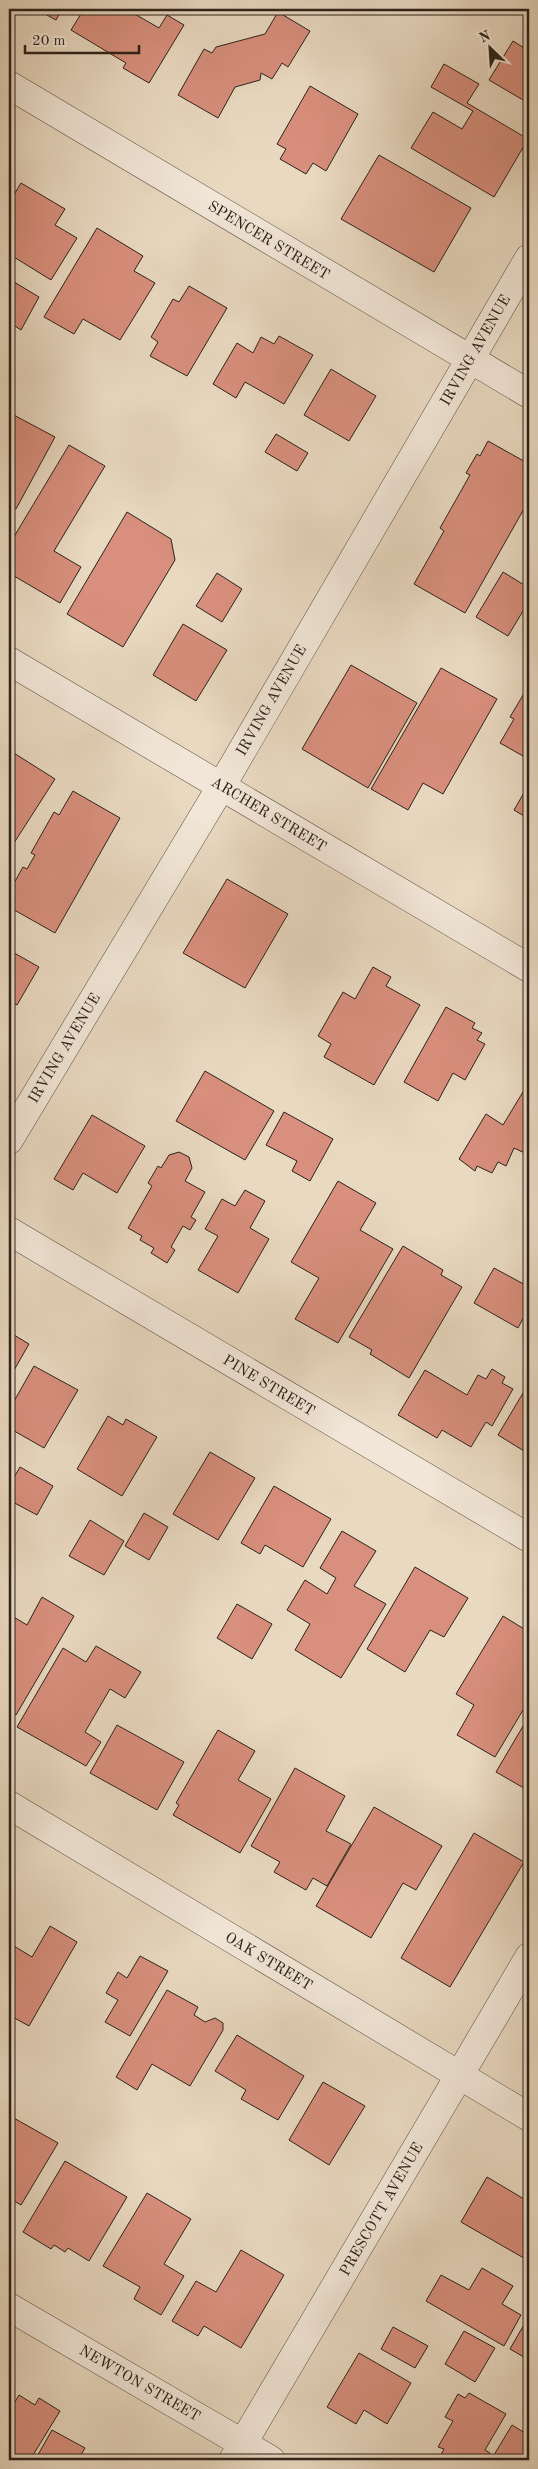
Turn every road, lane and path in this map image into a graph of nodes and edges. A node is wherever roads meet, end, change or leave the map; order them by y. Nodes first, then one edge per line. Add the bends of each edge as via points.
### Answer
1 (9, 85) edge
2 (529, 258) edge
3 (470, 359) junction
4 (529, 394) edge
5 (9, 661) edge
6 (222, 785) junction
7 (529, 968) edge
8 (9, 1140) edge
9 (9, 1231) edge
10 (529, 1538) edge
11 (9, 1805) edge
12 (529, 1957) edge
13 (459, 2076) junction
14 (529, 2117) edge
15 (9, 2307) edge
16 (238, 2452) edge
17 (271, 2460) edge

1 - 3 street, SPENCER STREET
2 - 3 street, IRVING AVENUE
3 - 4 street, SPENCER STREET
3 - 6 street, IRVING AVENUE
5 - 6 street, ARCHER STREET
6 - 7 street, ARCHER STREET
6 - 8 street, IRVING AVENUE
9 - 10 street, PINE STREET
11 - 13 street, OAK STREET
12 - 13 street, PRESCOTT AVENUE
13 - 14 street, OAK STREET
13 - 16 street, PRESCOTT AVENUE
15 - 16 street, NEWTON STREET
16 - 17 street, NEWTON STREET

